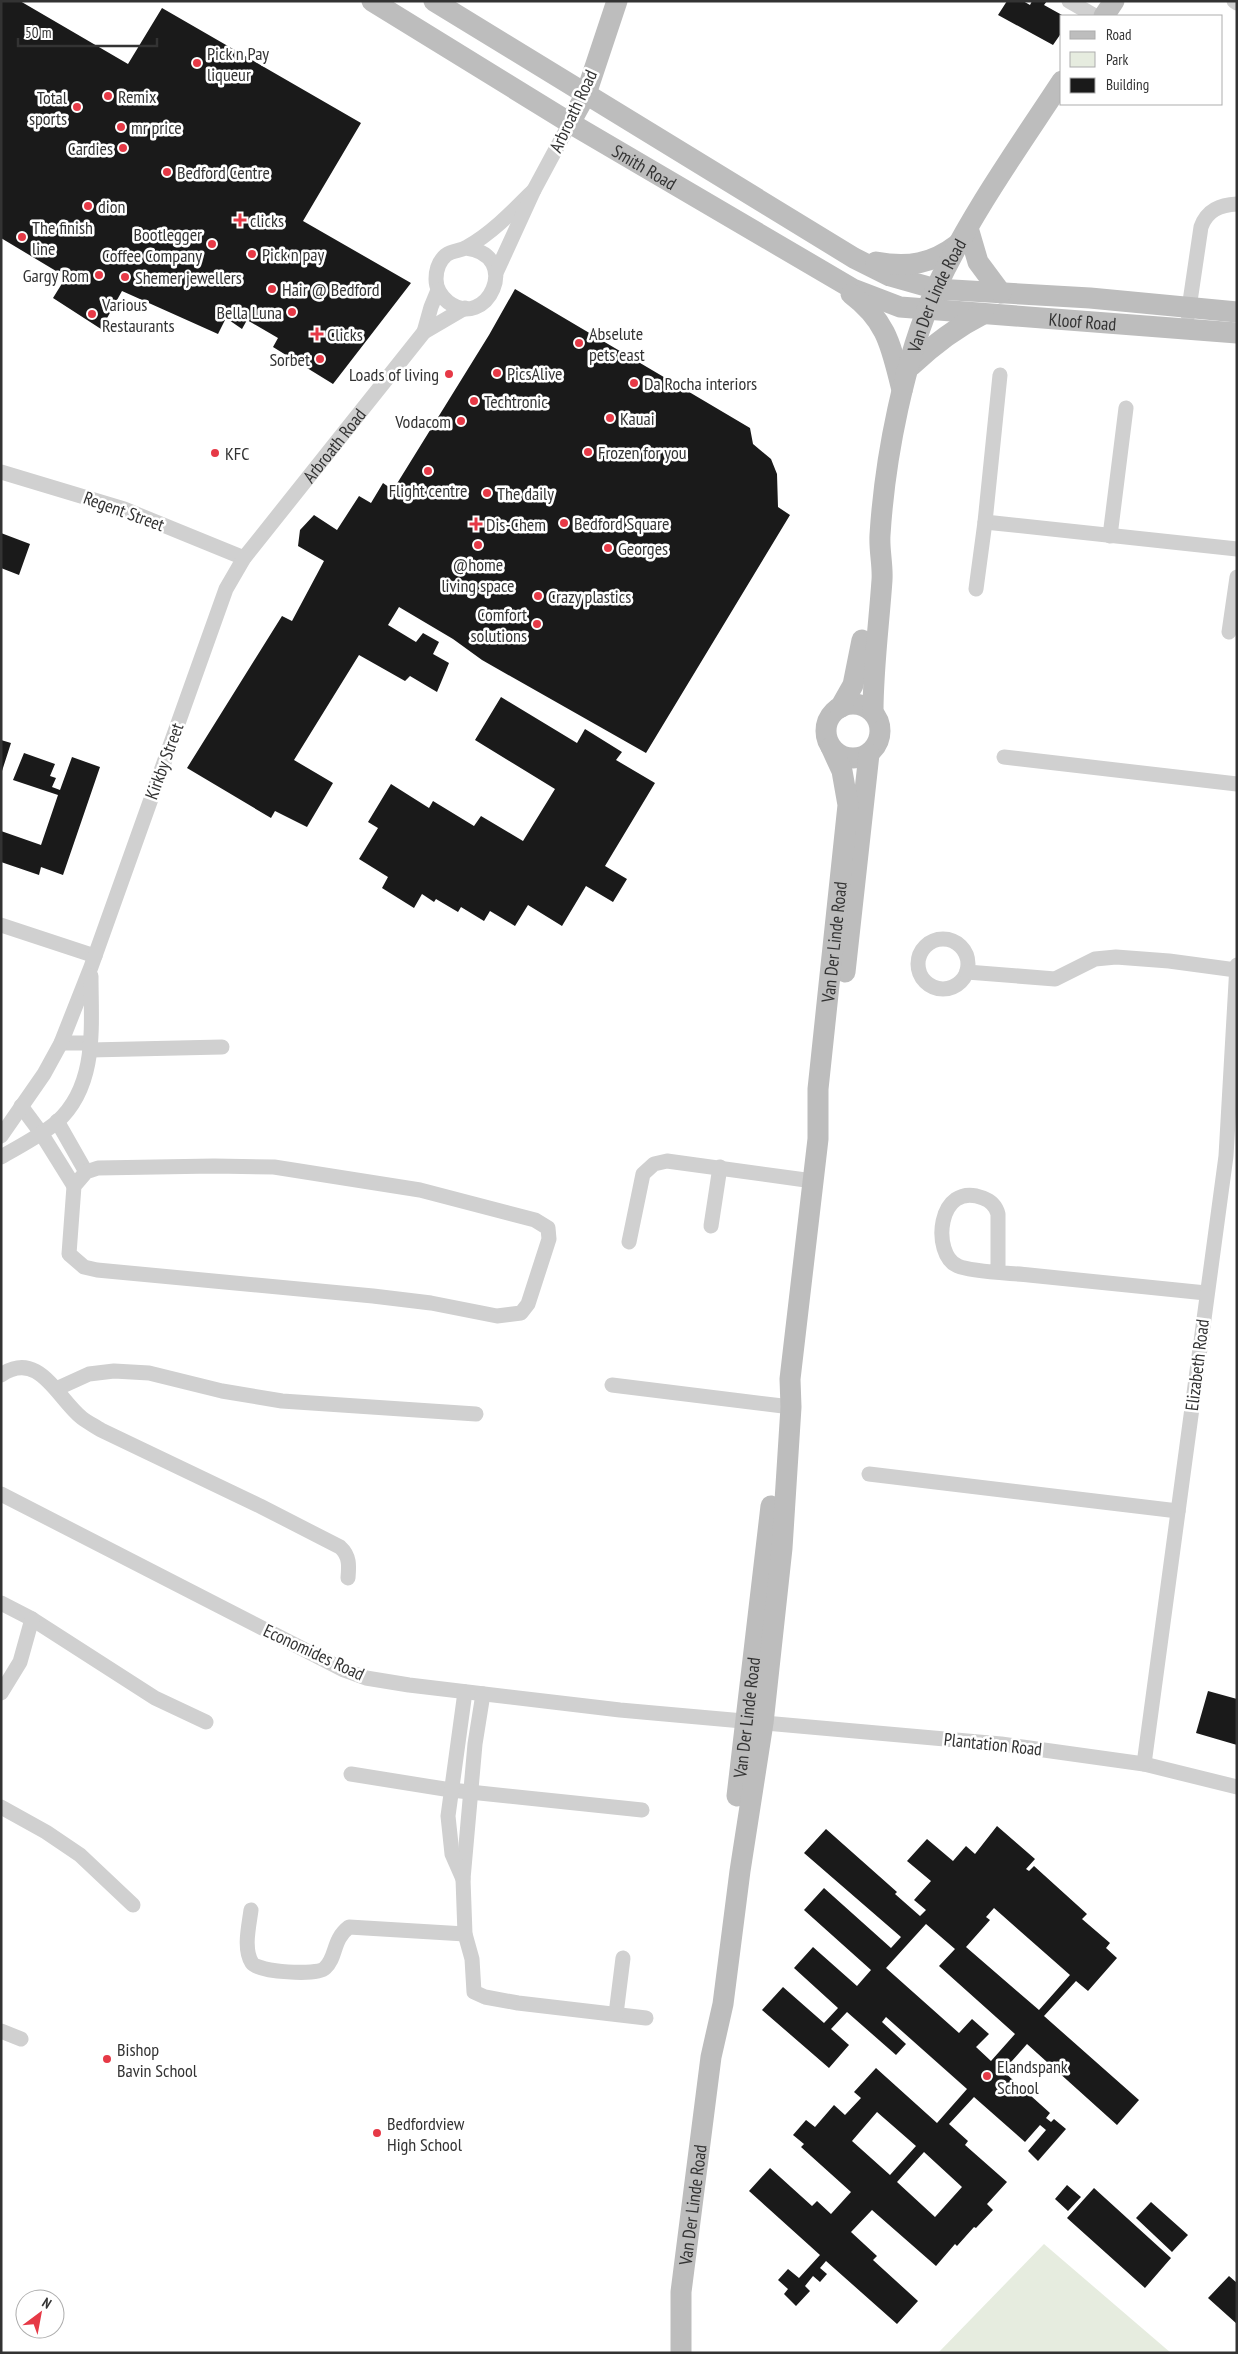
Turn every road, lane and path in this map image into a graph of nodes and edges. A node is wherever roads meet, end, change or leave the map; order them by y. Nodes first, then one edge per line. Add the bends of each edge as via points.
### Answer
1 (372, 1) edge
2 (434, 1) edge
3 (618, 1) edge
4 (1069, 1) edge
5 (1114, 1) edge
6 (1092, 15) edge
7 (1105, 15) edge
8 (1060, 84) edge
9 (586, 94) junction
10 (570, 123) junction
11 (534, 190) junction
12 (1237, 204) edge
13 (963, 235) junction
14 (466, 248) junction
15 (854, 258) junction
16 (818, 270) junction
17 (496, 273) junction
18 (936, 289) junction
19 (438, 290) junction
20 (1001, 293) junction
21 (1189, 306) junction
22 (465, 308) junction
23 (928, 310) junction
24 (1237, 312) edge
25 (985, 313) junction
26 (1186, 329) junction
27 (424, 332) junction
28 (1237, 333) edge
29 (909, 368) junction
30 (1000, 375) dead end
31 (903, 393) junction
32 (1126, 408) dead end
33 (1, 472) edge
34 (985, 522) junction
35 (1110, 536) junction
36 (880, 537) junction
37 (1237, 549) edge
38 (244, 558) junction
39 (1237, 577) edge
40 (976, 589) dead end
41 (1229, 632) dead end
42 (840, 708) junction
43 (873, 712) junction
44 (831, 747) junction
45 (869, 754) junction
46 (1004, 757) dead end
47 (1237, 784) edge
48 (1, 925) edge
49 (93, 962) junction
50 (1236, 967) edge
51 (967, 972) dead end
52 (61, 1043) junction
53 (90, 1047) junction
54 (222, 1047) dead end
55 (21, 1106) junction
56 (57, 1121) junction
57 (41, 1133) junction
58 (1, 1136) edge
59 (818, 1139) junction
60 (1, 1157) edge
61 (1231, 1157) edge
62 (720, 1168) junction
63 (86, 1172) junction
64 (813, 1181) junction
65 (74, 1186) junction
66 (711, 1226) dead end
67 (629, 1242) dead end
68 (998, 1272) junction
69 (1206, 1293) junction
70 (1, 1375) edge
71 (612, 1384) dead end
72 (56, 1389) junction
73 (786, 1406) junction
74 (476, 1414) dead end
75 (869, 1474) dead end
76 (1, 1494) edge
77 (1178, 1511) junction
78 (348, 1578) dead end
79 (1, 1603) edge
80 (32, 1619) junction
81 (1, 1692) edge
82 (465, 1692) junction
83 (483, 1694) junction
84 (206, 1722) dead end
85 (754, 1722) junction
86 (1144, 1764) junction
87 (351, 1774) dead end
88 (1237, 1787) edge
89 (451, 1790) junction
90 (470, 1792) junction
91 (1, 1807) edge
92 (642, 1810) dead end
93 (463, 1879) junction
94 (133, 1905) dead end
95 (251, 1910) dead end
96 (465, 1934) junction
97 (623, 1958) dead end
98 (616, 2014) junction
99 (646, 2018) dead end
100 (1, 2031) edge
101 (21, 2039) dead end
102 (681, 2292) junction
103 (671, 2353) edge
104 (681, 2353) edge

1 - 10 main road, Smith Road
2 - 9 main road, Smith Road
3 - 9 main road, Arbroath Road
4 - 6 street
5 - 7 main road
8 - 13 main road, Van Der Linde Road
9 - 10 main road, Arbroath Road
9 - 15 main road, Smith Road
10 - 11 street, Arbroath Road
10 - 16 main road, Smith Road
11 - 14 street, Arbroath Road via 516,209
11 - 17 street, Arbroath Road
12 - 21 street via 1218,206 1204,218
13 - 15 main road via 946,253 922,264 888,264
13 - 18 main road, Van Der Linde Road
13 - 20 main road
14 - 17 street via 482,252
14 - 19 street via 456,250 440,262 436,272
15 - 18 main road, Smith Road via 890,276
16 - 23 main road, Smith Road via 852,289 900,307
16 - 31 main road via 877,317 885,332
17 - 22 street via 495,287 484,303
18 - 20 main road, Kloof Road
18 - 23 main road, Van Der Linde Road
19 - 22 street via 449,303
19 - 27 street, Arbroath Road
20 - 21 main road, Kloof Road
21 - 24 main road, Kloof Road
21 - 26 street
22 - 27 street, Arbroath Road
23 - 25 main road, Kloof Road
23 - 29 main road, Van Der Linde Road
25 - 26 main road, Kloof Road
25 - 29 main road via 962,324 934,344
26 - 28 main road, Kloof Road
27 - 38 street, Arbroath Road
29 - 31 main road, Van Der Linde Road
30 - 34 street
31 - 36 main road, Van Der Linde Road via 887,467
32 - 35 street
33 - 38 street, Regent Street via 124,509
34 - 35 street
34 - 40 street
35 - 37 street
36 - 42 main road, Van Der Linde Road via 868,578 857,675
36 - 43 main road, Van Der Linde Road via 882,579 873,669
38 - 49 street, Kirkby Street via 226,589
39 - 41 street
42 - 43 main road via 857,705
42 - 44 main road via 832,714 826,729
43 - 45 main road via 880,734 875,749
44 - 45 main road via 853,759
44 - 59 main road, Van Der Linde Road via 842,771 848,804 818,1089
45 - 59 main road, Van Der Linde Road via 832,1092
46 - 47 street
48 - 49 street
49 - 52 street, Kirkby Street
49 - 53 street, Kirkby Street
50 - 51 street via 1116,957 1095,960 1047,980
50 - 61 street, Elizabeth Road
52 - 53 street
52 - 55 street, Kirkby Street
53 - 54 street
53 - 56 street, Kirkby Street via 82,1086 71,1106
55 - 57 street
55 - 58 street, Kirkby Street
56 - 57 street, Kirkby Street
56 - 63 street
57 - 60 street, Kirkby Street
57 - 65 street
59 - 64 main road, Van Der Linde Road
61 - 69 street, Elizabeth Road
62 - 64 street
62 - 66 street
62 - 67 street via 668,1161 654,1164 643,1174
63 - 65 street
63 - 65 street via 98,1168 274,1167 420,1190 535,1220 548,1228 549,1239 528,1304 521,1313 497,1316 431,1303 84,1267 69,1254
64 - 73 main road, Van Der Linde Road
68 - 68 street via 958,1267 947,1259 942,1237 951,1202 956,1198 974,1195 985,1198 995,1207 998,1214
68 - 69 street
69 - 77 street, Elizabeth Road
70 - 72 street via 19,1367 31,1368
71 - 73 street
72 - 74 street via 89,1374 114,1371 149,1373 222,1391 282,1401
72 - 78 street via 81,1417 101,1430 340,1547 349,1562
73 - 85 main road, Van Der Linde Road via 778,1454
75 - 77 street
76 - 82 street, Economides Road via 344,1670 366,1678
77 - 86 street, Elizabeth Road
79 - 80 street
80 - 81 street via 20,1662
80 - 84 street via 155,1698
82 - 83 street, Economides Road
82 - 89 street
83 - 85 street, Economides Road
83 - 90 street
85 - 86 street, Plantation Road via 1000,1744
85 - 102 main road, Van Der Linde Road via 712,1994 708,2032 711,2057
86 - 88 street, Plantation Road
87 - 89 street
89 - 90 street
89 - 93 street via 448,1816 450,1843
90 - 92 street
90 - 93 street
91 - 94 street via 80,1855
93 - 96 street
95 - 96 street via 247,1939 252,1963 279,1971 321,1972 328,1965 339,1935 350,1927
96 - 98 street via 472,1959 474,1992 518,2003
97 - 98 street
98 - 99 street
100 - 101 street
102 - 103 main road
102 - 104 main road, Van Der Linde Road

